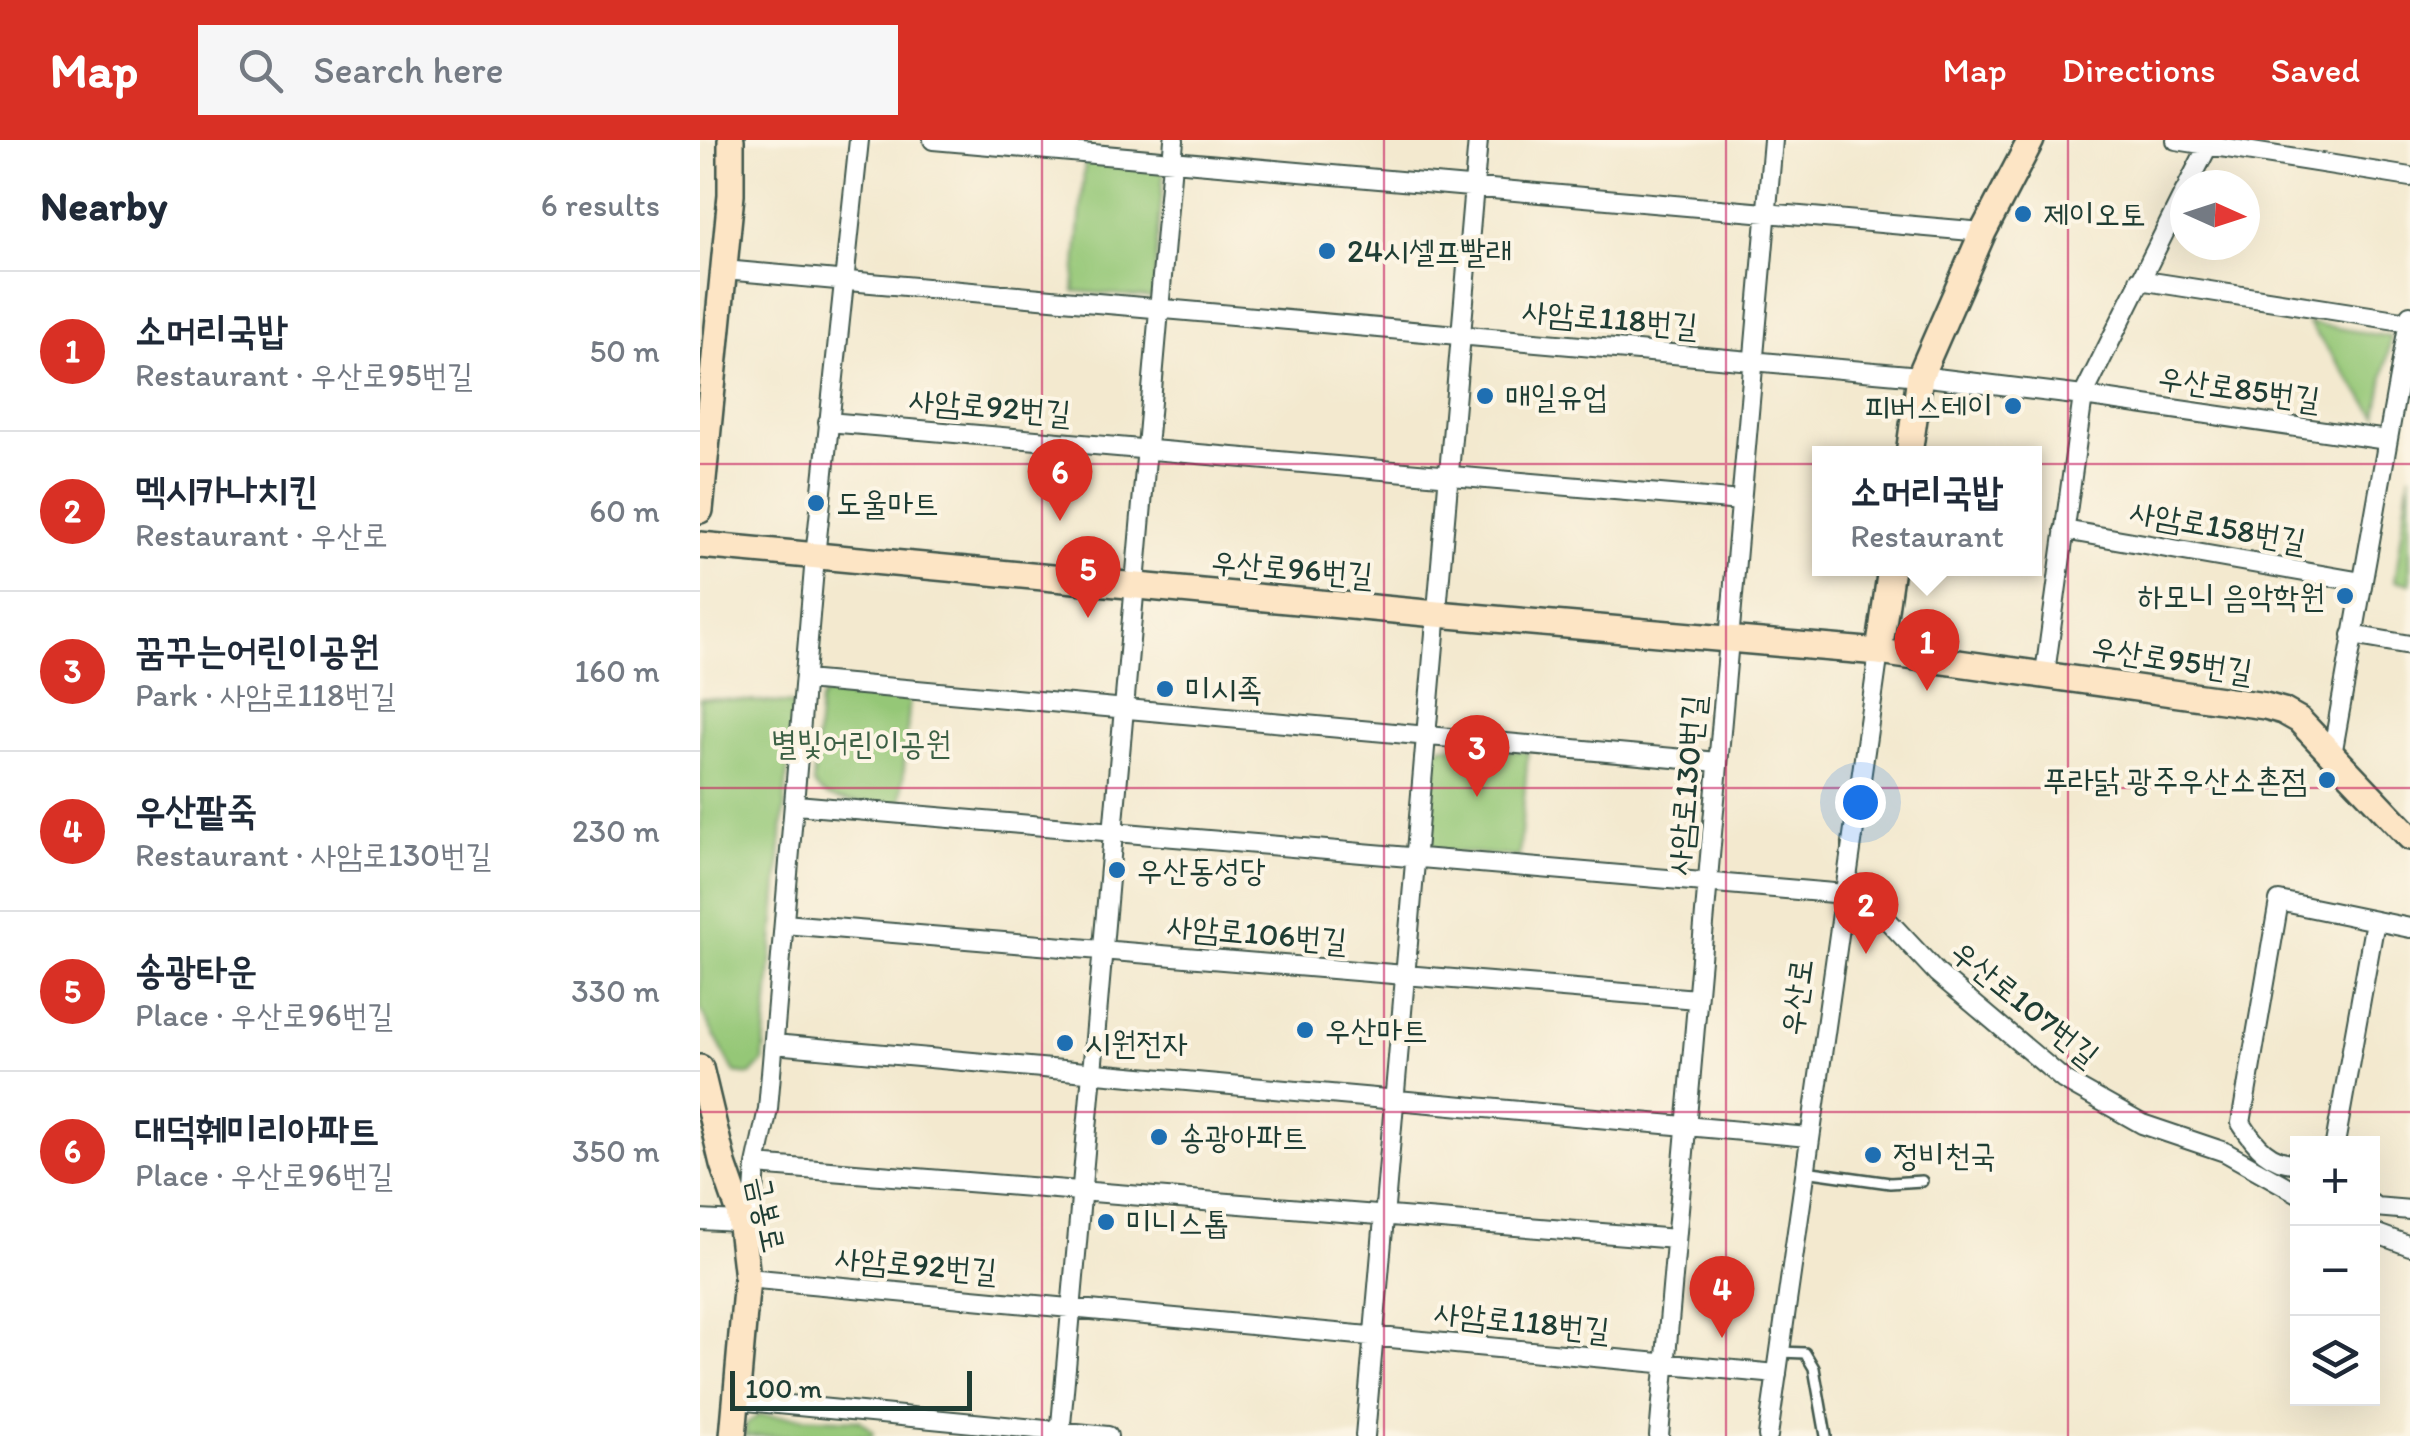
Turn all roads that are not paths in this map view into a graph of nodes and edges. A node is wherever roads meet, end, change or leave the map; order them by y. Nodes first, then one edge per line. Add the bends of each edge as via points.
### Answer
1 (731, 140) edge
2 (859, 140) edge
3 (932, 140) edge
4 (1174, 140) edge
5 (1478, 140) edge
6 (1773, 140) edge
7 (2031, 140) edge
8 (2176, 140) edge
9 (2208, 146) junction
10 (1172, 160) junction
11 (2195, 170) edge
12 (2410, 177) edge
13 (1474, 186) junction
14 (1766, 212) junction
15 (2170, 220) edge
16 (1983, 232) junction
17 (724, 270) junction
18 (843, 280) junction
19 (2140, 280) junction
20 (1159, 307) junction
21 (2409, 330) edge
22 (1461, 335) junction
23 (1753, 361) junction
24 (1920, 376) junction
25 (2083, 396) junction
26 (828, 422) junction
27 (2387, 440) junction
28 (1909, 446) edge
29 (1147, 450) junction
30 (1449, 476) junction
31 (1741, 502) junction
32 (700, 510) edge
33 (2064, 530) junction
34 (700, 545) edge
35 (815, 556) junction
36 (1890, 576) edge
37 (2362, 582) junction
38 (1135, 586) junction
39 (1437, 614) junction
40 (2352, 635) junction
41 (1729, 640) junction
42 (2410, 645) edge
43 (1878, 652) junction
44 (2046, 673) junction
45 (805, 680) junction
46 (1124, 708) junction
47 (1427, 736) junction
48 (2332, 755) junction
49 (1718, 762) junction
50 (796, 805) junction
51 (1113, 832) junction
52 (2408, 832) edge
53 (1416, 858) junction
54 (1708, 882) junction
55 (1846, 886) junction
56 (2375, 921) junction
57 (784, 924) junction
58 (2410, 928) edge
59 (1103, 950) junction
60 (1406, 975) junction
61 (1697, 999) junction
62 (774, 1044) junction
63 (700, 1068) edge
64 (1092, 1071) junction
65 (1396, 1099) junction
66 (1686, 1126) junction
67 (2336, 1136) edge
68 (1808, 1137) junction
69 (2290, 1161) edge
70 (756, 1165) junction
71 (1804, 1170) junction
72 (1922, 1181) dead end
73 (2290, 1189) edge
74 (1082, 1190) junction
75 (2380, 1207) edge
76 (2410, 1210) edge
77 (1385, 1215) junction
78 (700, 1220) edge
79 (738, 1222) junction
80 (2380, 1235) edge
81 (1676, 1239) junction
82 (2410, 1246) edge
83 (748, 1278) junction
84 (1071, 1309) junction
85 (1373, 1336) junction
86 (1780, 1352) junction
87 (1665, 1366) junction
88 (1778, 1374) junction
89 (737, 1400) junction
90 (1060, 1434) edge
91 (733, 1436) edge
92 (1108, 1436) edge
93 (1365, 1436) edge
94 (1658, 1436) edge
95 (1768, 1436) edge
96 (1826, 1436) edge

1 - 17 street
2 - 18 street
3 - 10 street
4 - 10 street
5 - 13 street
6 - 14 street, 사암로130번길
7 - 16 street
8 - 9 street
9 - 11 street
9 - 12 street
10 - 13 street
10 - 20 street
13 - 14 street
13 - 22 street
14 - 16 street
14 - 23 street, 사암로130번길
15 - 19 street
16 - 24 street
17 - 18 street
17 - 32 street
18 - 20 street
18 - 26 street
19 - 21 street
19 - 25 street
20 - 22 street
20 - 29 street
21 - 27 street
22 - 23 street, 사암로118번길
22 - 30 street
23 - 24 street
23 - 31 street, 사암로130번길
24 - 25 street, 우산로85번길
24 - 28 street
25 - 27 street, 우산로85번길
25 - 33 street
26 - 29 street, 사암로92번길
26 - 35 street
27 - 37 street
29 - 30 street
29 - 38 street
30 - 31 street
30 - 39 street
31 - 41 street, 사암로130번길
33 - 37 street, 사암로158번길
33 - 44 street
34 - 35 street, 우산로96번길
35 - 38 street, 우산로96번길
35 - 45 street
36 - 43 street, 우산로
37 - 40 street
38 - 39 street, 우산로96번길
38 - 46 street
39 - 41 street, 우산로96번길
39 - 47 street
40 - 42 street
40 - 48 street
41 - 43 street, 우산로96번길
41 - 49 street, 사암로130번길
43 - 44 street, 우산로95번길
43 - 55 street, 우산로
44 - 48 street, 우산로95번길 via 2283,711
45 - 46 street
45 - 50 street
46 - 47 street
46 - 51 street
47 - 49 street
47 - 53 street
48 - 52 street, 우산로95번길
49 - 54 street, 사암로130번길
50 - 51 street
50 - 57 street
51 - 53 street
51 - 59 street
53 - 54 street
53 - 60 street
54 - 55 street
54 - 61 street, 사암로130번길
55 - 68 street, 우산로
55 - 73 street, 우산로107번길 via 1937,974 2064,1080 2142,1124 2225,1152
56 - 58 street
56 - 67 street
56 - 69 street via 2279,901 2241,1123 2270,1157
57 - 59 street
57 - 62 street
59 - 60 street, 사암로106번길
59 - 64 street
60 - 61 street
60 - 65 street
61 - 66 street, 사암로130번길
62 - 64 street
62 - 70 street
63 - 79 street, 금봉로
64 - 65 street
64 - 74 street
65 - 66 street
65 - 77 street
66 - 68 street
66 - 81 street, 사암로130번길
68 - 71 street, 우산로
70 - 74 street
70 - 83 street
71 - 72 lane
71 - 86 street, 우산로
74 - 77 street
74 - 84 street
75 - 76 street
77 - 81 street
77 - 85 street
78 - 79 street
79 - 83 street, 금봉로
80 - 82 street
81 - 87 street, 사암로130번길
83 - 84 street, 사암로92번길
83 - 89 street, 금봉로
84 - 85 street
84 - 90 street
85 - 87 street, 사암로118번길
85 - 93 street
86 - 88 street, 우산로
86 - 96 lane via 1805,1353 1814,1368
87 - 88 street, 사암로118번길
87 - 94 street, 사암로130번길
88 - 95 street, 우산로
89 - 90 street
89 - 91 street, 금봉로
90 - 92 street

